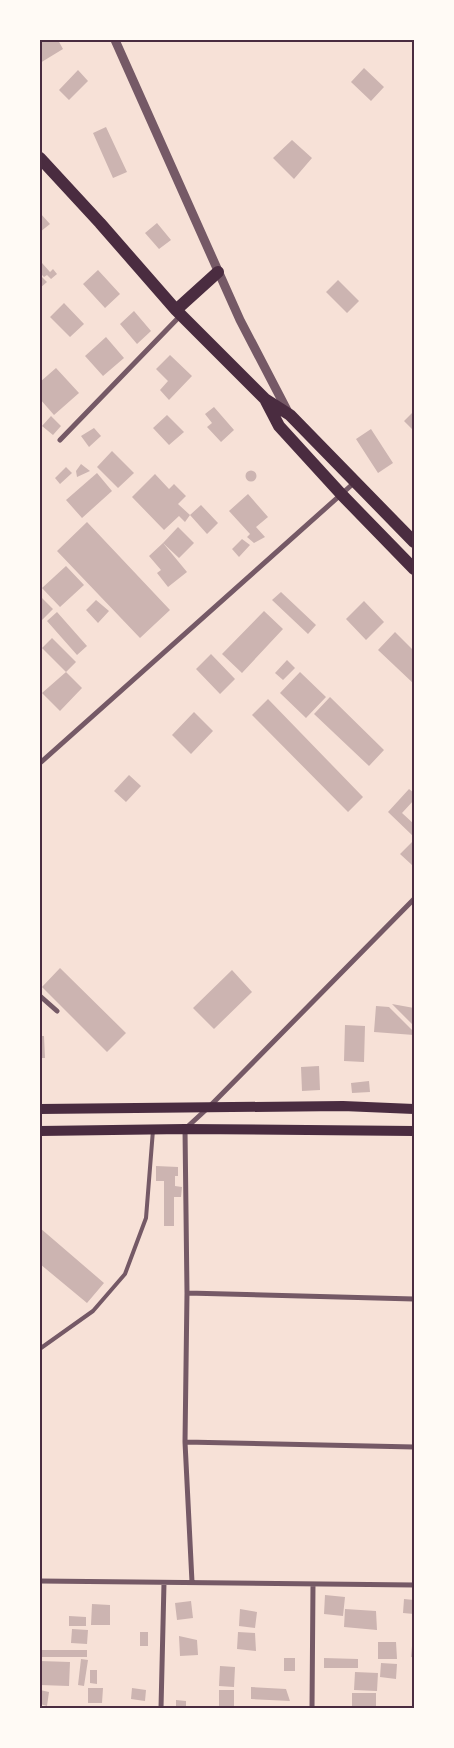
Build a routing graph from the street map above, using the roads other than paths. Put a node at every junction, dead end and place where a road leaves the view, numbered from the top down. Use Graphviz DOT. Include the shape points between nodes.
graph roads {
  1 [pos="115,40"];
  2 [pos="40,158"];
  3 [pos="218,272"];
  4 [pos="179,313"];
  5 [pos="265,399"];
  6 [pos="290,415"];
  7 [pos="60,440"];
  8 [pos="356,481"];
  9 [pos="342,495"];
  10 [pos="414,542"];
  11 [pos="414,569"];
  12 [pos="40,763"];
  13 [pos="414,899"];
  14 [pos="40,996"];
  15 [pos="57,1011"];
  16 [pos="210,1106"];
  17 [pos="40,1109"];
  18 [pos="414,1109"];
  19 [pos="185,1129"];
  20 [pos="153,1130"];
  21 [pos="414,1131"];
  22 [pos="40,1132"];
  23 [pos="187,1293"];
  24 [pos="414,1299"];
  25 [pos="41,1348"];
  26 [pos="185,1442"];
  27 [pos="414,1448"];
  28 [pos="40,1581"];
  29 [pos="192,1582"];
  30 [pos="164,1583"];
  31 [pos="314,1584"];
  32 [pos="414,1585"];
  33 [pos="161,1708"];
  34 [pos="312,1708"];
  1 -- 3 [label="street"];
  2 -- 4 [label="highway"];
  3 -- 4 [label="highway"];
  3 -- 6 [label="street"];
  4 -- 5 [label="highway"];
  4 -- 7 [label="street"];
  5 -- 6 [label="highway"];
  5 -- 9 [label="highway" via="279,426"];
  6 -- 8 [label="highway"];
  8 -- 9 [label="street"];
  8 -- 10 [label="highway"];
  9 -- 11 [label="highway"];
  9 -- 12 [label="street"];
  13 -- 16 [label="street"];
  14 -- 15 [label="street"];
  16 -- 17 [label="main road"];
  16 -- 18 [label="main road"];
  16 -- 19 [label="street"];
  19 -- 20 [label="main road"];
  19 -- 21 [label="main road"];
  19 -- 23 [label="street"];
  20 -- 22 [label="main road"];
  20 -- 25 [label="lane" via="146,1218 125,1274 94,1311"];
  23 -- 24 [label="street"];
  23 -- 26 [label="street"];
  26 -- 27 [label="street"];
  26 -- 29 [label="street"];
  28 -- 30 [label="street"];
  29 -- 30 [label="street"];
  29 -- 31 [label="street"];
  30 -- 33 [label="street"];
  31 -- 32 [label="street"];
  31 -- 34 [label="street"];
}
